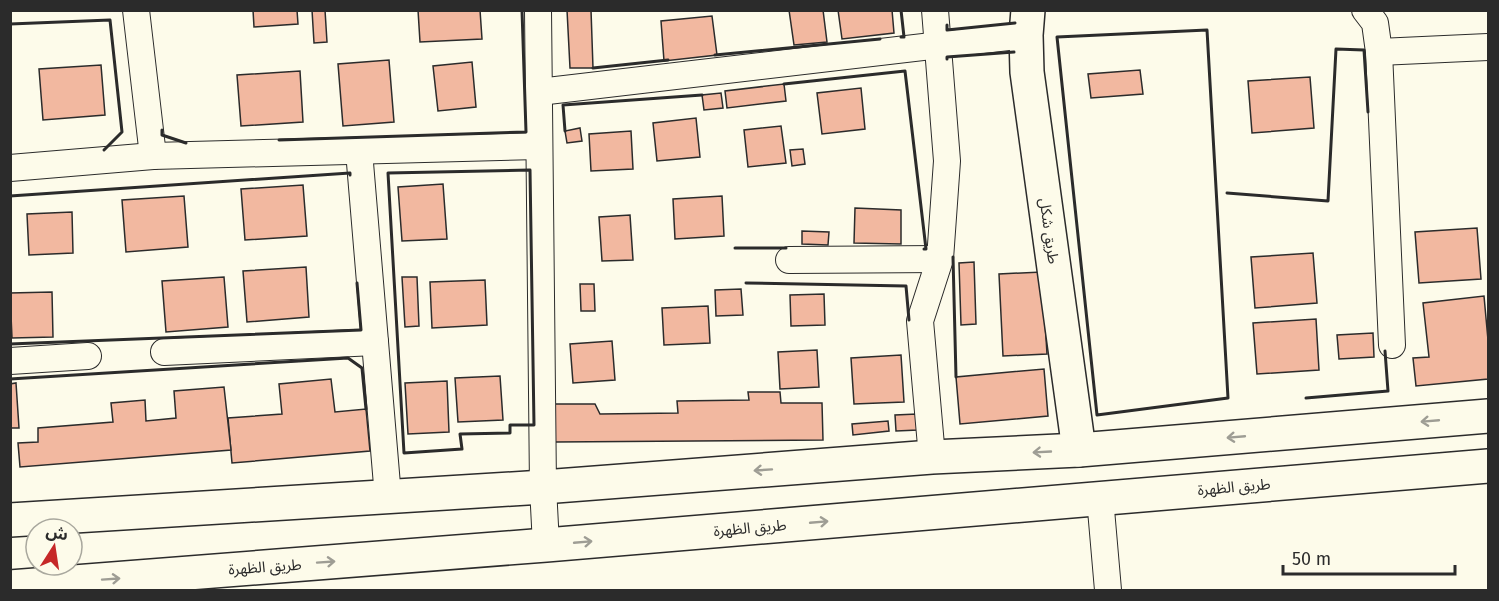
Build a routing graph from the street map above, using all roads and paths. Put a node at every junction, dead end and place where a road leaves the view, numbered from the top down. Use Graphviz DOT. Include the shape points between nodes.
graph roads {
  1 [pos="136,10"];
  2 [pos="538,10"];
  3 [pos="935,10"];
  4 [pos="1365,10"];
  5 [pos="1027,23"];
  6 [pos="937,45"];
  7 [pos="1488,47"];
  8 [pos="1379,52"];
  9 [pos="539,92"];
  10 [pos="538,146"];
  11 [pos="359,151"];
  12 [pos="153,156"];
  13 [pos="10,168"];
  14 [pos="940,259"];
  15 [pos="789,260"];
  16 [pos="375,342"];
  17 [pos="1392,345"];
  18 [pos="164,352"];
  19 [pos="88,356"];
  20 [pos="10,361"];
  21 [pos="1488,416"];
  22 [pos="1079,450"];
  23 [pos="932,457"];
  24 [pos="1488,466"];
  25 [pos="543,487"];
  26 [pos="388,497"];
  27 [pos="1100,498"];
  28 [pos="10,520"];
  29 [pos="546,545"];
  30 [pos="10,587"];
  31 [pos="1108,591"];
  1 -- 12 [label="street"];
  2 -- 9 [label="street"];
  3 -- 6 [label="street"];
  4 -- 8 [label="street" via="1375,23"];
  5 -- 6 [label="street"];
  5 -- 22 [label="main road, طريق شكل" via="1027,72"];
  6 -- 9 [label="street"];
  6 -- 14 [label="street" via="947,161"];
  7 -- 8 [label="street"];
  8 -- 17 [label="street"];
  9 -- 10 [label="street"];
  10 -- 11 [label="street"];
  10 -- 25 [label="street"];
  11 -- 12 [label="street"];
  11 -- 16 [label="street"];
  12 -- 13 [label="street"];
  14 -- 15 [label="street"];
  14 -- 23 [label="street" via="920,321"];
  16 -- 18 [label="street"];
  16 -- 26 [label="street"];
  19 -- 20 [label="street"];
  21 -- 22 [label="main road, one-way"];
  22 -- 23 [label="main road, one-way"];
  23 -- 25 [label="main road, one-way"];
  24 -- 27 [label="main road, طريق الظهرة"];
  25 -- 26 [label="main road"];
  25 -- 29 [label="street"];
  26 -- 28 [label="main road"];
  29 -- 27 [label="main road, طريق الظهرة, one-way"];
  27 -- 31 [label="street"];
  30 -- 29 [label="main road, طريق الظهرة, one-way"];
}
